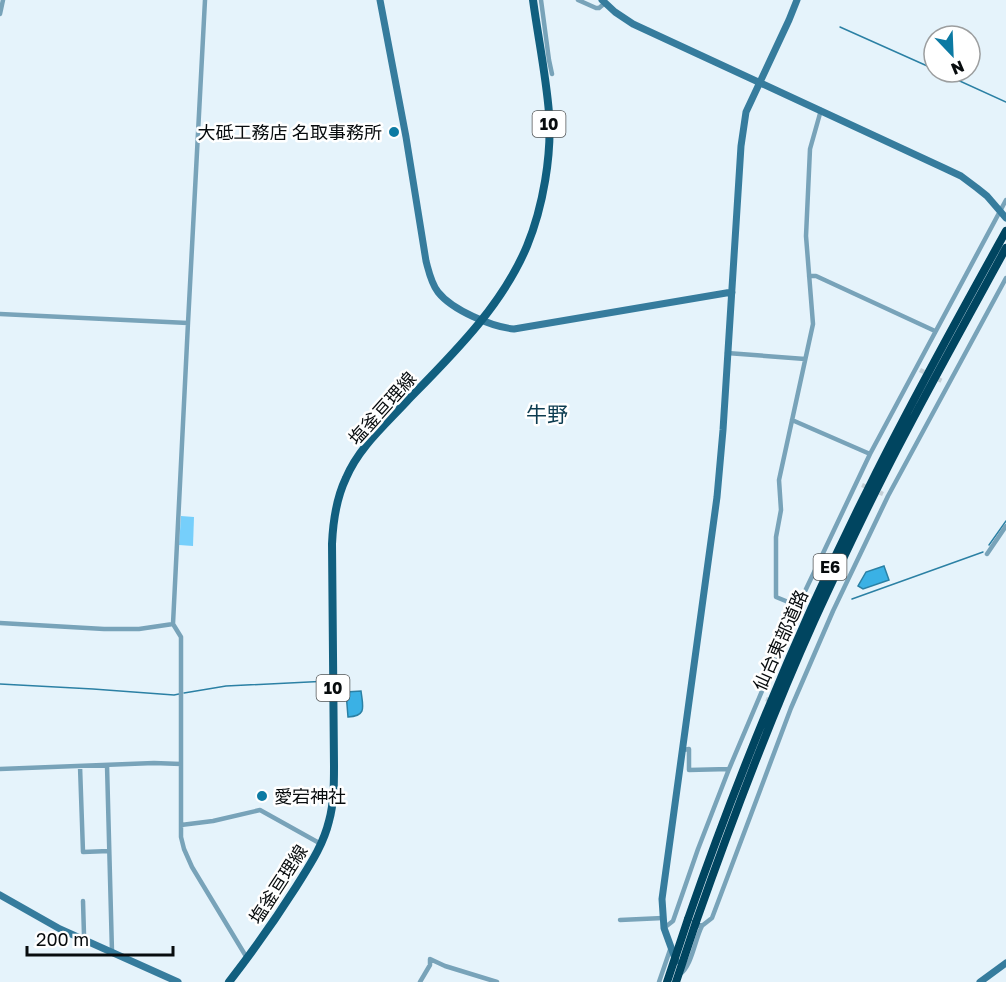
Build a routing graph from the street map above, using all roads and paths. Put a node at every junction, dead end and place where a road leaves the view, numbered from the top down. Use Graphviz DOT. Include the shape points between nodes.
graph roads {
  1 [pos="3,0"];
  2 [pos="205,0"];
  3 [pos="380,0"];
  4 [pos="533,0"];
  5 [pos="541,0"];
  6 [pos="578,0"];
  7 [pos="797,0"];
  8 [pos="604,2"];
  9 [pos="0,14"];
  10 [pos="552,74"];
  11 [pos="760,82"];
  12 [pos="821,110"];
  13 [pos="1006,200"];
  14 [pos="1000,211"];
  15 [pos="1006,218"];
  16 [pos="1006,231"];
  17 [pos="1006,248"];
  18 [pos="809,276"];
  19 [pos="1006,278"];
  20 [pos="732,292"];
  21 [pos="0,314"];
  22 [pos="482,320"];
  23 [pos="188,323"];
  24 [pos="935,331"];
  25 [pos="727,353"];
  26 [pos="805,359"];
  27 [pos="942,381"];
  28 [pos="949,384"];
  29 [pos="792,420"];
  30 [pos="870,454"];
  31 [pos="1006,526"];
  32 [pos="987,554"];
  33 [pos="798,606"];
  34 [pos="0,623"];
  35 [pos="173,624"];
  36 [pos="759,696"];
  37 [pos="766,699"];
  38 [pos="784,706"];
  39 [pos="790,708"];
  40 [pos="683,750"];
  41 [pos="181,764"];
  42 [pos="107,765"];
  43 [pos="80,766"];
  44 [pos="0,769"];
  45 [pos="729,769"];
  46 [pos="719,797"];
  47 [pos="725,800"];
  48 [pos="181,825"];
  49 [pos="321,844"];
  50 [pos="109,850"];
  51 [pos="0,895"];
  52 [pos="82,901"];
  53 [pos="663,918"];
  54 [pos="620,920"];
  55 [pos="673,921"];
  56 [pos="696,922"];
  57 [pos="664,928"];
  58 [pos="83,940"];
  59 [pos="671,946"];
  60 [pos="112,952"];
  61 [pos="247,958"];
  62 [pos="1006,963"];
  63 [pos="678,978"];
  64 [pos="178,982"];
  65 [pos="229,982"];
  66 [pos="420,982"];
  67 [pos="497,982"];
  68 [pos="659,982"];
  69 [pos="667,982"];
  70 [pos="683,982"];
  71 [pos="980,982"];
  1 -- 9 [label="street"];
  2 -- 23 [label="street"];
  3 -- 22 [label="street" via="430,280 446,300"];
  4 -- 22 [label="main road, 塩釜亘理線 / 10" via="549,114 545,183 527,246"];
  5 -- 10 [label="street"];
  6 -- 8 [label="street" via="596,8"];
  7 -- 11 [label="street"];
  8 -- 11 [label="street" via="633,24"];
  11 -- 12 [label="street"];
  11 -- 20 [label="street" via="746,112 741,146"];
  12 -- 14 [label="street" via="961,177"];
  12 -- 18 [label="street" via="810,149 806,236"];
  13 -- 14 [label="street"];
  14 -- 15 [label="street"];
  14 -- 24 [label="street"];
  16 -- 56 [label="highway, 仙台東部道路 / E6" via="898,429 823,582 728,808"];
  17 -- 56 [label="highway, 仙台東部道路 / E6" via="905,433 822,604 732,820"];
  18 -- 24 [label="street"];
  18 -- 26 [label="street" via="813,324"];
  19 -- 28 [label="street"];
  20 -- 22 [label="street" via="522,328 506,328"];
  20 -- 25 [label="street"];
  21 -- 23 [label="street"];
  22 -- 49 [label="main road, 塩釜亘理線 / 10" via="367,445 346,476 340,493 332,544 333,802"];
  23 -- 35 [label="street"];
  24 -- 30 [label="street" via="918,370"];
  25 -- 26 [label="street"];
  25 -- 40 [label="street" via="717,497"];
  26 -- 29 [label="street"];
  27 -- 28 [label="street"];
  28 -- 39 [label="street" via="885,495"];
  29 -- 30 [label="street"];
  29 -- 33 [label="street" via="779,480 776,597"];
  30 -- 33 [label="street"];
  31 -- 32 [label="street"];
  33 -- 36 [label="street"];
  34 -- 35 [label="street" via="104,629"];
  35 -- 41 [label="street" via="181,637"];
  36 -- 37 [label="street"];
  36 -- 45 [label="street"];
  38 -- 39 [label="street"];
  39 -- 56 [label="street" via="748,810 712,918"];
  40 -- 45 [label="street" via="689,749 689,770"];
  40 -- 53 [label="street" via="663,890"];
  41 -- 42 [label="street"];
  41 -- 48 [label="street"];
  42 -- 43 [label="street"];
  42 -- 50 [label="street"];
  43 -- 44 [label="street"];
  43 -- 50 [label="street" via="83,852"];
  45 -- 46 [label="street"];
  46 -- 47 [label="street"];
  46 -- 55 [label="street"];
  48 -- 49 [label="street" via="260,810"];
  48 -- 61 [label="street" via="184,849 192,867"];
  49 -- 61 [label="main road, 塩釜亘理線 / 10" via="284,907"];
  50 -- 60 [label="street"];
  51 -- 58 [label="street"];
  52 -- 58 [label="street"];
  53 -- 54 [label="street"];
  53 -- 57 [label="street"];
  55 -- 56 [label="street" via="679,926 698,926"];
  55 -- 57 [label="street"];
  56 -- 63 [label="highway, 仙台東部道路 / E6, bridge"];
  56 -- 69 [label="highway, 仙台東部道路 / E6, bridge"];
  57 -- 59 [label="street"];
  58 -- 60 [label="street"];
  59 -- 63 [label="street"];
  59 -- 68 [label="street"];
  60 -- 64 [label="street"];
  61 -- 65 [label="main road, 塩釜亘理線 / 10"];
  62 -- 71 [label="street"];
  63 -- 70 [label="street"];
  66 -- 67 [label="street" via="430,965 429,959"];
}
